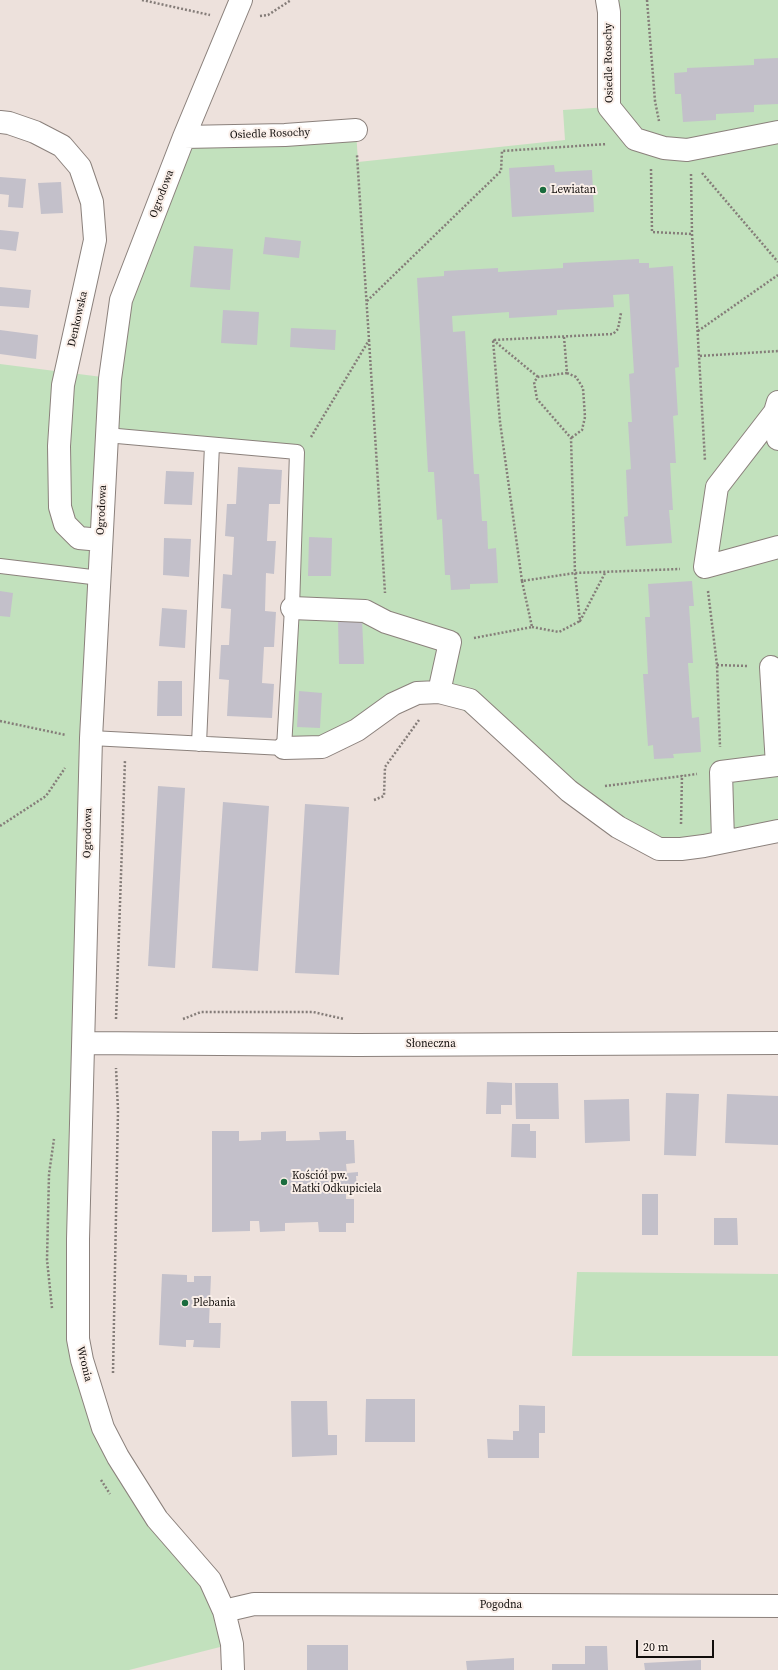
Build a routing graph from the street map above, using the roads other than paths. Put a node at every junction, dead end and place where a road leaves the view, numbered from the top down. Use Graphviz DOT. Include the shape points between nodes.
graph roads {
  1 [pos="607,0"];
  2 [pos="237,9"];
  3 [pos="0,122"];
  4 [pos="356,130"];
  5 [pos="778,132"];
  6 [pos="184,136"];
  7 [pos="776,407"];
  8 [pos="106,435"];
  9 [pos="778,439"];
  10 [pos="212,445"];
  11 [pos="101,540"];
  12 [pos="778,547"];
  13 [pos="0,566"];
  14 [pos="100,578"];
  15 [pos="292,608"];
  16 [pos="771,667"];
  17 [pos="439,692"];
  18 [pos="90,738"];
  19 [pos="200,744"];
  20 [pos="284,748"];
  21 [pos="778,831"];
  22 [pos="723,841"];
  23 [pos="84,1043"];
  24 [pos="778,1043"];
  25 [pos="778,1606"];
  26 [pos="224,1612"];
  27 [pos="233,1670"];
  1 -- 5 [label="street, Osiedle Rosochy" via="609,107 635,138 664,148 687,150"];
  2 -- 6 [label="street, Ogrodowa"];
  3 -- 11 [label="street, Denkowska" via="35,132 62,146 80,167 92,202 96,240 63,385 59,446 60,507 65,524 79,538"];
  4 -- 6 [label="street, Osiedle Rosochy" via="285,135"];
  6 -- 8 [label="street, Ogrodowa" via="121,300 110,378"];
  7 -- 9 [label="street"];
  7 -- 12 [label="street" via="717,487 705,567"];
  8 -- 10 [label="lane"];
  8 -- 11 [label="street, Ogrodowa"];
  10 -- 15 [label="lane" via="297,452"];
  10 -- 19 [label="lane"];
  11 -- 14 [label="street, Ogrodowa"];
  13 -- 14 [label="lane"];
  14 -- 18 [label="street, Ogrodowa"];
  15 -- 17 [label="street" via="365,611 386,622 450,642"];
  15 -- 20 [label="lane"];
  16 -- 22 [label="street" via="777,765 721,772"];
  17 -- 20 [label="street" via="417,693 393,704 357,730 322,747"];
  17 -- 22 [label="street" via="470,700 569,791 618,827 659,849 681,849"];
  18 -- 19 [label="lane"];
  18 -- 23 [label="street, Ogrodowa"];
  19 -- 20 [label="lane"];
  21 -- 22 [label="street"];
  23 -- 24 [label="street, Słoneczna"];
  23 -- 26 [label="street, Wronia" via="78,1239 78,1339 82,1360 103,1428 118,1457 157,1519 210,1580"];
  25 -- 26 [label="street, Pogodna" via="254,1604"];
  26 -- 27 [label="street, Wronia" via="232,1644"];
}
